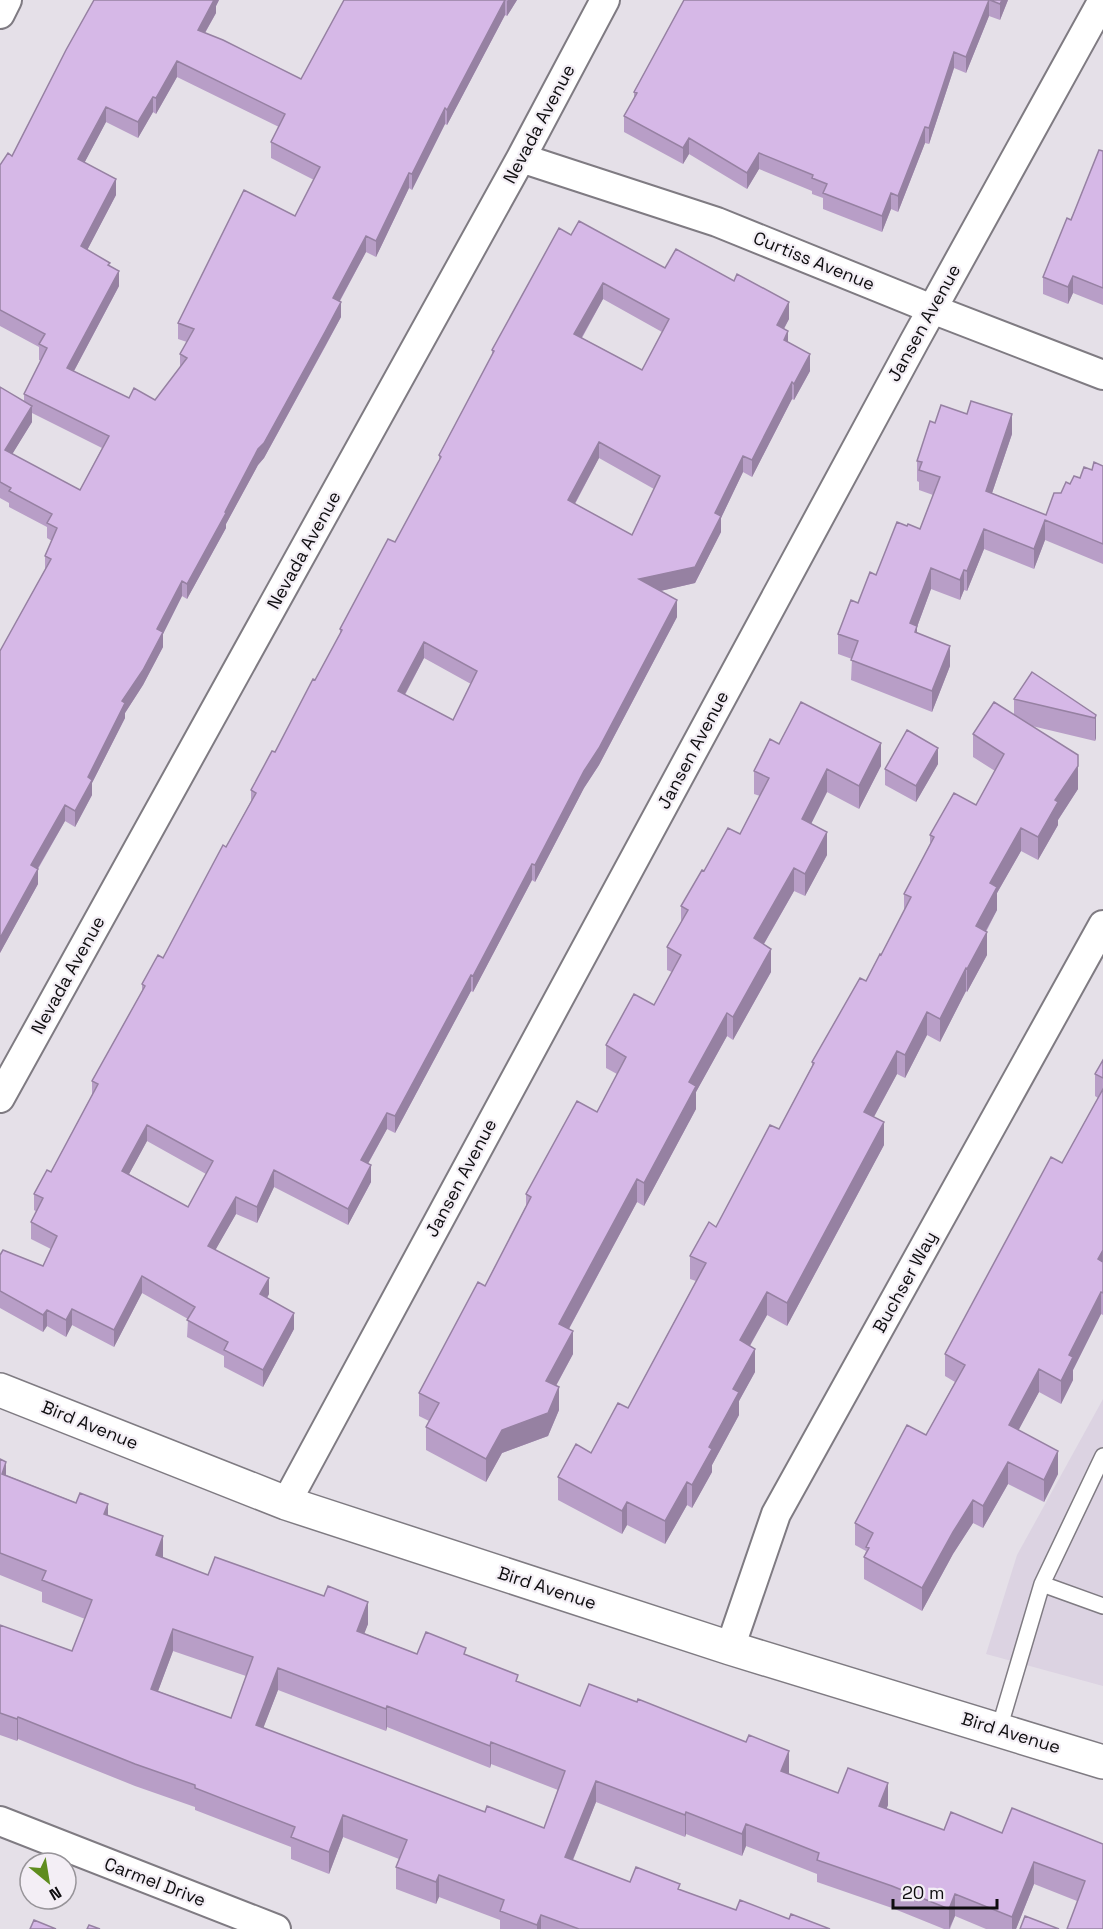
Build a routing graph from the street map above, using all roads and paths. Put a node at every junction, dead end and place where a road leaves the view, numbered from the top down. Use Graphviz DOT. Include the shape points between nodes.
graph roads {
  1 [pos="7,0"];
  2 [pos="605,0"];
  3 [pos="1103,0"];
  4 [pos="0,14"];
  5 [pos="521,158"];
  6 [pos="932,309"];
  7 [pos="1103,375"];
  8 [pos="1103,925"];
  9 [pos="0,1098"];
  10 [pos="0,1390"];
  11 [pos="1103,1456"];
  12 [pos="286,1503"];
  13 [pos="1042,1584"];
  14 [pos="1103,1606"];
  15 [pos="730,1648"];
  16 [pos="999,1729"];
  17 [pos="1103,1762"];
  18 [pos="0,1821"];
  19 [pos="276,1929"];
  1 -- 4 [label="street"];
  2 -- 5 [label="street, Nevada Avenue"];
  3 -- 6 [label="street, Jansen Avenue"];
  5 -- 6 [label="street, Curtiss Avenue" via="717,222"];
  5 -- 9 [label="street, Nevada Avenue"];
  6 -- 7 [label="street, Curtiss Avenue"];
  6 -- 12 [label="street, Jansen Avenue"];
  8 -- 15 [label="street, Buchser Way" via="776,1514"];
  10 -- 12 [label="main road, Bird Avenue"];
  11 -- 13 [label="lane"];
  12 -- 15 [label="main road, Bird Avenue"];
  13 -- 14 [label="lane"];
  13 -- 16 [label="lane"];
  15 -- 16 [label="main road, Bird Avenue"];
  16 -- 17 [label="main road, Bird Avenue"];
  18 -- 19 [label="street, Carmel Drive"];
}
